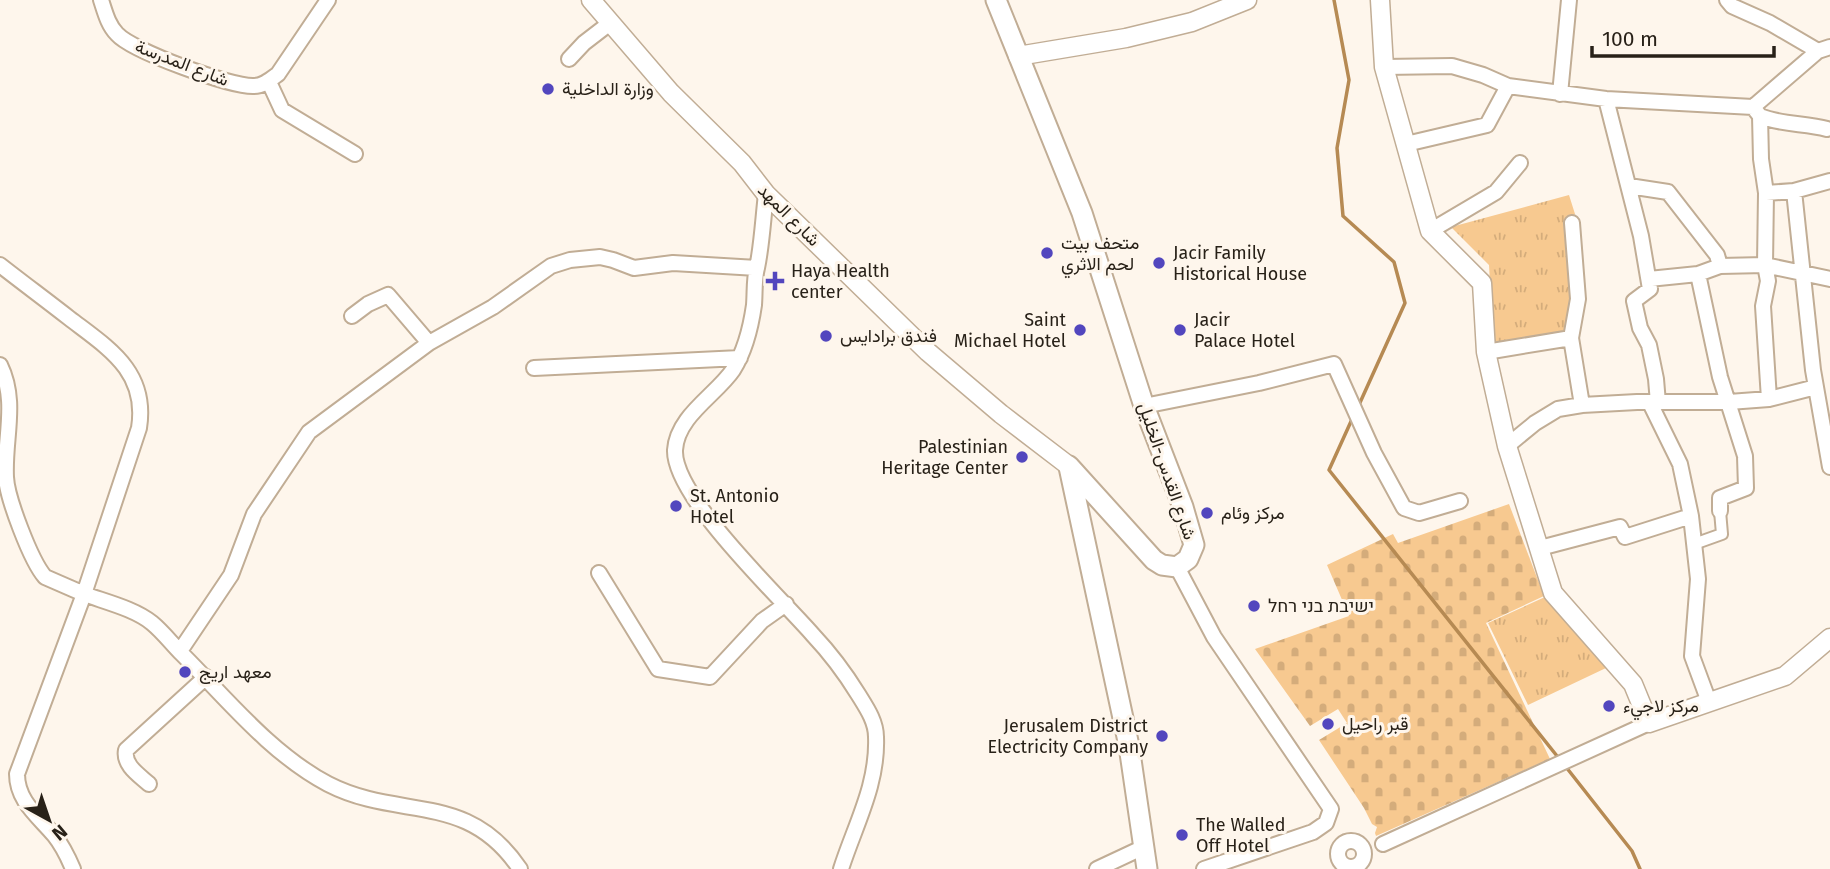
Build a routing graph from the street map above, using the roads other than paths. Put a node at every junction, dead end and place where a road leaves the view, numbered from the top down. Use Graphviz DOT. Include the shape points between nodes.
graph roads {
  1 [pos="101,0"];
  2 [pos="328,0"];
  3 [pos="591,0"];
  4 [pos="996,0"];
  5 [pos="1247,0"];
  6 [pos="1380,0"];
  7 [pos="1569,0"];
  8 [pos="1727,0"];
  9 [pos="610,23"];
  10 [pos="1824,49"];
  11 [pos="1018,56"];
  12 [pos="569,59"];
  13 [pos="1384,67"];
  14 [pos="269,82"];
  15 [pos="1507,86"];
  16 [pos="1560,93"];
  17 [pos="1606,99"];
  18 [pos="1757,111"];
  19 [pos="1827,129"];
  20 [pos="1406,144"];
  21 [pos="355,154"];
  22 [pos="1520,163"];
  23 [pos="1830,181"];
  24 [pos="1629,186"];
  25 [pos="1794,191"];
  26 [pos="1766,193"];
  27 [pos="766,194"];
  28 [pos="1572,223"];
  29 [pos="1430,231"];
  30 [pos="0,265"];
  31 [pos="1765,265"];
  32 [pos="1720,266"];
  33 [pos="757,268"];
  34 [pos="1698,274"];
  35 [pos="1801,274"];
  36 [pos="1648,279"];
  37 [pos="1830,279"];
  38 [pos="352,316"];
  39 [pos="1571,338"];
  40 [pos="429,343"];
  41 [pos="1486,352"];
  42 [pos="740,358"];
  43 [pos="0,365"];
  44 [pos="534,368"];
  45 [pos="1816,387"];
  46 [pos="1769,399"];
  47 [pos="1729,402"];
  48 [pos="1654,403"];
  49 [pos="1582,405"];
  50 [pos="1144,406"];
  51 [pos="1507,446"];
  52 [pos="1069,466"];
  53 [pos="1830,467"];
  54 [pos="3,482"];
  55 [pos="1460,501"];
  56 [pos="1720,511"];
  57 [pos="1691,516"];
  58 [pos="1694,544"];
  59 [pos="1541,548"];
  60 [pos="1177,567"];
  61 [pos="599,573"];
  62 [pos="85,594"];
  63 [pos="786,604"];
  64 [pos="1830,638"];
  65 [pos="180,652"];
  66 [pos="206,677"];
  67 [pos="1709,702"];
  68 [pos="1649,723"];
  69 [pos="149,784"];
  70 [pos="1383,844"];
  71 [pos="1144,847"];
  72 [pos="74,869"];
  73 [pos="520,869"];
  74 [pos="841,869"];
  75 [pos="1097,869"];
  76 [pos="1147,869"];
  77 [pos="1204,869"];
  1 -- 14 [label="street, شارع المدرسة" via="118,35 136,48 238,86"];
  2 -- 14 [label="street"];
  3 -- 9 [label="street, شارع المهد"];
  4 -- 11 [label="main road, شارع القدس-الخليل"];
  5 -- 11 [label="street" via="1192,22"];
  6 -- 13 [label="street"];
  7 -- 16 [label="street"];
  8 -- 10 [label="street"];
  9 -- 12 [label="street"];
  9 -- 27 [label="street, شارع المهد"];
  10 -- 18 [label="street"];
  11 -- 50 [label="main road, شارع القدس-الخليل" via="1083,214"];
  13 -- 15 [label="street" via="1452,66"];
  13 -- 20 [label="street"];
  14 -- 21 [label="street" via="282,110"];
  15 -- 16 [label="street"];
  15 -- 20 [label="street" via="1487,125"];
  16 -- 17 [label="street"];
  17 -- 18 [label="street"];
  17 -- 24 [label="street"];
  18 -- 19 [label="street" via="1769,120"];
  18 -- 26 [label="street"];
  20 -- 29 [label="street"];
  22 -- 29 [label="street" via="1496,192"];
  23 -- 25 [label="street"];
  24 -- 32 [label="street" via="1668,192 1717,255"];
  24 -- 36 [label="street"];
  25 -- 26 [label="street"];
  25 -- 35 [label="street"];
  26 -- 31 [label="street"];
  27 -- 33 [label="street"];
  27 -- 52 [label="street, شارع المهد" via="928,352"];
  28 -- 39 [label="street" via="1578,299"];
  29 -- 41 [label="street" via="1482,283"];
  30 -- 62 [label="street" via="120,359 141,399 139,428"];
  31 -- 32 [label="street"];
  31 -- 35 [label="street"];
  31 -- 46 [label="street"];
  32 -- 34 [label="street"];
  33 -- 40 [label="street" via="673,263 634,268 600,257 570,260 551,266 507,299"];
  33 -- 42 [label="street" via="754,306"];
  34 -- 36 [label="street"];
  34 -- 47 [label="street"];
  35 -- 37 [label="street"];
  35 -- 45 [label="street"];
  36 -- 48 [label="street" via="1650,289 1634,301 1649,345"];
  38 -- 40 [label="street" via="388,295"];
  39 -- 41 [label="street"];
  39 -- 49 [label="street"];
  40 -- 65 [label="street" via="309,432 254,514 231,575"];
  41 -- 51 [label="street"];
  42 -- 44 [label="street"];
  42 -- 63 [label="street" via="686,424 675,451 691,493 705,513"];
  43 -- 54 [label="street" via="10,394"];
  45 -- 46 [label="street"];
  45 -- 53 [label="street"];
  46 -- 47 [label="street"];
  47 -- 48 [label="street"];
  47 -- 56 [label="street" via="1745,456 1746,488 1720,498"];
  48 -- 49 [label="street"];
  48 -- 57 [label="street" via="1680,464"];
  49 -- 51 [label="street" via="1558,409"];
  50 -- 55 [label="street" via="1334,364 1404,508 1419,513"];
  50 -- 60 [label="main road, شارع القدس-الخليل" via="1194,545 1188,559"];
  51 -- 59 [label="street"];
  52 -- 60 [label="main road, شارع القدس-الخليل" via="1147,553 1162,565"];
  52 -- 71 [label="main road" via="1129,746"];
  54 -- 62 [label="street" via="41,573"];
  56 -- 58 [label="street" via="1722,534"];
  57 -- 58 [label="street"];
  57 -- 59 [label="street" via="1625,537 1620,527"];
  58 -- 67 [label="street" via="1698,579 1692,656"];
  59 -- 68 [label="street" via="1553,593 1633,684"];
  60 -- 77 [label="street" via="1214,637 1331,809 1326,822 1313,832"];
  61 -- 63 [label="street" via="658,669 710,677 762,621"];
  62 -- 65 [label="street" via="152,623"];
  62 -- 72 [label="street" via="18,774 17,788"];
  63 -- 74 [label="street" via="844,671 875,725 871,786"];
  64 -- 67 [label="street" via="1785,676"];
  65 -- 66 [label="street"];
  66 -- 69 [label="street" via="126,750 128,763"];
  66 -- 73 [label="street" via="266,738 329,785 463,819 497,839"];
  67 -- 68 [label="street"];
  68 -- 70 [label="street"];
  71 -- 75 [label="street"];
  71 -- 76 [label="main road"];
}
